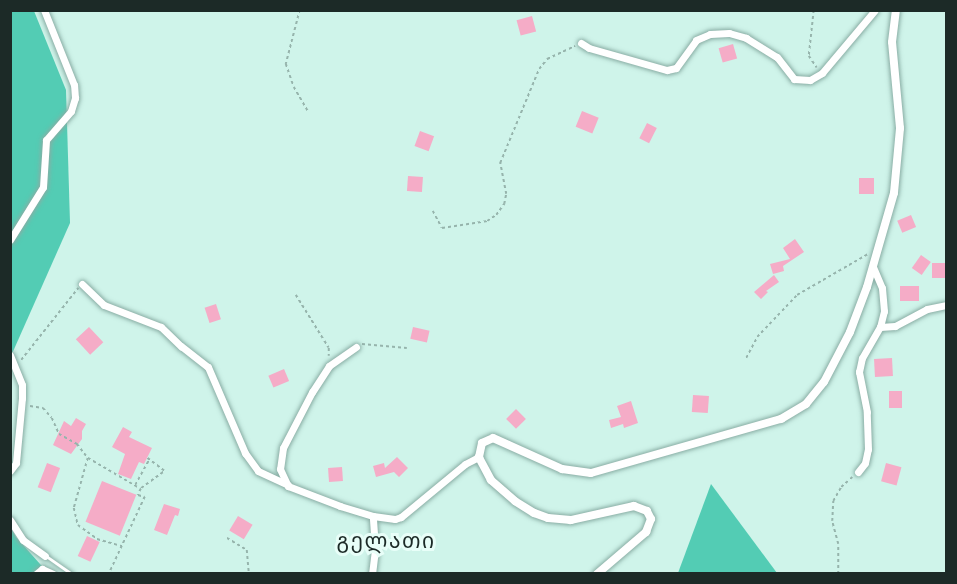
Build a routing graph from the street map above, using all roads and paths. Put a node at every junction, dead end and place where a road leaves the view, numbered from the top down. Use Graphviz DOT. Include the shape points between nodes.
graph roads {
  1 [pos="44,10"];
  2 [pos="300,10"];
  3 [pos="814,10"];
  4 [pos="875,10"];
  5 [pos="896,10"];
  6 [pos="581,43"];
  7 [pos="822,73"];
  8 [pos="308,111"];
  9 [pos="433,211"];
  10 [pos="10,240"];
  11 [pos="878,250"];
  12 [pos="873,267"];
  13 [pos="82,284"];
  14 [pos="296,294"];
  15 [pos="946,305"];
  16 [pos="880,327"];
  17 [pos="356,347"];
  18 [pos="407,348"];
  19 [pos="10,355"];
  20 [pos="746,358"];
  21 [pos="329,366"];
  22 [pos="15,367"];
  23 [pos="21,405"];
  24 [pos="479,457"];
  25 [pos="88,458"];
  26 [pos="10,471"];
  27 [pos="858,472"];
  28 [pos="134,485"];
  29 [pos="288,486"];
  30 [pos="141,489"];
  31 [pos="373,516"];
  32 [pos="10,520"];
  33 [pos="227,537"];
  34 [pos="122,546"];
  35 [pos="45,556"];
  36 [pos="36,573"];
  37 [pos="53,573"];
  38 [pos="72,573"];
  39 [pos="110,573"];
  40 [pos="249,573"];
  41 [pos="372,573"];
  42 [pos="597,573"];
  43 [pos="838,573"];
  1 -- 10 [label="street" via="74,85 75,98 71,111 46,140 43,187"];
  2 -- 8 [label="path" via="286,64"];
  3 -- 7 [label="path" via="809,56"];
  4 -- 7 [label="street"];
  5 -- 11 [label="street" via="892,42 900,152 894,193"];
  6 -- 7 [label="street" via="667,70 676,68 696,40 729,33 746,38 777,57 794,79 810,80"];
  6 -- 9 [label="path" via="547,59 539,69 500,163 506,194 496,215 488,221 442,228"];
  11 -- 12 [label="street"];
  11 -- 20 [label="path" via="859,257 796,295 757,338"];
  12 -- 16 [label="street" via="882,288 884,311"];
  12 -- 24 [label="street" via="836,361 816,393 793,413 591,473 561,469 493,438 483,443"];
  13 -- 22 [label="path"];
  13 -- 29 [label="street" via="104,305 161,327 208,367 245,453 258,471"];
  14 -- 21 [label="path" via="329,348"];
  15 -- 16 [label="street" via="927,309 895,326"];
  16 -- 27 [label="street" via="862,358 868,449"];
  17 -- 18 [label="path" via="362,344"];
  17 -- 21 [label="street"];
  19 -- 22 [label="street"];
  21 -- 29 [label="street" via="283,448 280,469"];
  22 -- 23 [label="street" via="22,385"];
  23 -- 25 [label="path" via="43,408 59,434 77,444"];
  23 -- 26 [label="street" via="15,463"];
  24 -- 31 [label="street" via="401,517"];
  24 -- 42 [label="street" via="500,490 548,518 571,520 634,506 647,511 651,525 646,532"];
  25 -- 28 [label="path"];
  25 -- 34 [label="path" via="75,495 78,525 97,539"];
  27 -- 43 [label="path" via="841,487 833,501 831,521 838,544"];
  28 -- 30 [label="path"];
  28 -- 30 [label="path" via="148,459 164,471"];
  29 -- 31 [label="street"];
  30 -- 34 [label="path" via="138,495 145,497"];
  31 -- 41 [label="street"];
  32 -- 35 [label="street" via="23,540"];
  33 -- 40 [label="path" via="247,550"];
  34 -- 39 [label="path"];
  35 -- 38 [label="lane"];
  36 -- 37 [label="street" via="42,569"];
}
